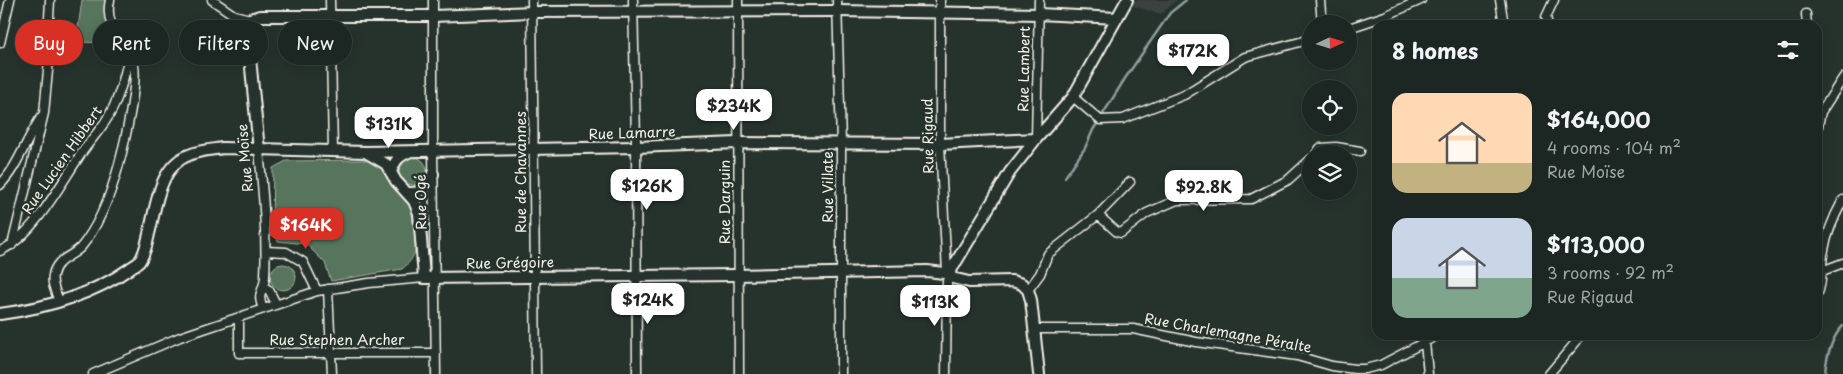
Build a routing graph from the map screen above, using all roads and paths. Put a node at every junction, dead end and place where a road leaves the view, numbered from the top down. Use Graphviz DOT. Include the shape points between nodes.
graph roads {
  1 [pos="10,0"];
  2 [pos="50,0"];
  3 [pos="110,0"];
  4 [pos="212,0"];
  5 [pos="330,0"];
  6 [pos="433,0"];
  7 [pos="532,0"];
  8 [pos="633,0"];
  9 [pos="738,0"];
  10 [pos="837,0"];
  11 [pos="940,0"];
  12 [pos="1038,0"];
  13 [pos="1127,0"];
  14 [pos="1320,0"];
  15 [pos="1421,0"];
  16 [pos="1500,0"];
  17 [pos="1554,0"];
  18 [pos="633,11"];
  19 [pos="739,11"];
  20 [pos="837,11"];
  21 [pos="533,12"];
  22 [pos="940,14"];
  23 [pos="1038,14"];
  24 [pos="1806,14"];
  25 [pos="1321,15"];
  26 [pos="330,16"];
  27 [pos="434,16"];
  28 [pos="1117,18"];
  29 [pos="110,20"];
  30 [pos="243,20"];
  31 [pos="254,20"];
  32 [pos="1372,20"];
  33 [pos="1373,20"];
  34 [pos="1503,20"];
  35 [pos="1547,20"];
  36 [pos="1807,20"];
  37 [pos="1358,25"];
  38 [pos="2,31"];
  39 [pos="1302,41"];
  40 [pos="0,43"];
  41 [pos="127,65"];
  42 [pos="133,65"];
  43 [pos="251,65"];
  44 [pos="1843,78"];
  45 [pos="1074,97"];
  46 [pos="1822,110"];
  47 [pos="44,113"];
  48 [pos="1036,139"];
  49 [pos="738,143"];
  50 [pos="841,144"];
  51 [pos="940,144"];
  52 [pos="636,147"];
  53 [pos="533,149"];
  54 [pos="259,150"];
  55 [pos="433,150"];
  56 [pos="412,151"];
  57 [pos="1357,151"];
  58 [pos="1360,151"];
  59 [pos="332,152"];
  60 [pos="366,152"];
  61 [pos="1302,167"];
  62 [pos="391,172"];
  63 [pos="434,174"];
  64 [pos="1130,182"];
  65 [pos="0,185"];
  66 [pos="408,193"];
  67 [pos="1843,200"];
  68 [pos="1098,215"];
  69 [pos="12,245"];
  70 [pos="0,251"];
  71 [pos="266,251"];
  72 [pos="1843,262"];
  73 [pos="1822,271"];
  74 [pos="840,273"];
  75 [pos="738,275"];
  76 [pos="948,275"];
  77 [pos="534,276"];
  78 [pos="636,276"];
  79 [pos="424,278"];
  80 [pos="435,278"];
  81 [pos="264,288"];
  82 [pos="328,289"];
  83 [pos="1028,290"];
  84 [pos="317,291"];
  85 [pos="59,300"];
  86 [pos="276,304"];
  87 [pos="263,309"];
  88 [pos="0,314"];
  89 [pos="239,317"];
  90 [pos="1034,328"];
  91 [pos="1428,340"];
  92 [pos="1577,340"];
  93 [pos="1424,342"];
  94 [pos="331,352"];
  95 [pos="436,353"];
  96 [pos="92,374"];
  97 [pos="332,374"];
  98 [pos="436,374"];
  99 [pos="536,374"];
  100 [pos="637,374"];
  101 [pos="739,374"];
  102 [pos="841,374"];
  103 [pos="946,374"];
  104 [pos="1039,374"];
  105 [pos="1428,374"];
  106 [pos="1549,374"];
  1 -- 38 [label="street"];
  2 -- 47 [label="street"];
  3 -- 29 [label="street"];
  4 -- 30 [label="street"];
  5 -- 26 [label="street"];
  6 -- 27 [label="street, Rue Ogé"];
  7 -- 21 [label="street, Rue de Chavannes"];
  8 -- 18 [label="street"];
  9 -- 19 [label="street, Rue Darguin"];
  10 -- 20 [label="street, Rue Villate"];
  11 -- 22 [label="street, Rue Rigaud"];
  12 -- 23 [label="street, Rue Lambert"];
  13 -- 28 [label="main road"];
  14 -- 25 [label="street"];
  15 -- 33 [label="street"];
  16 -- 34 [label="street"];
  17 -- 35 [label="street"];
  18 -- 19 [label="main road"];
  18 -- 21 [label="main road"];
  18 -- 52 [label="street"];
  19 -- 20 [label="main road"];
  19 -- 49 [label="street, Rue Darguin"];
  20 -- 22 [label="main road"];
  20 -- 50 [label="street, Rue Villate"];
  21 -- 27 [label="main road"];
  21 -- 53 [label="street, Rue de Chavannes"];
  22 -- 23 [label="main road"];
  22 -- 51 [label="street, Rue Rigaud"];
  23 -- 28 [label="main road"];
  23 -- 48 [label="street, Rue Lambert"];
  24 -- 36 [label="street"];
  26 -- 27 [label="main road"];
  26 -- 31 [label="main road" via="260,16"];
  26 -- 59 [label="street"];
  27 -- 55 [label="street, Rue Ogé"];
  28 -- 45 [label="main road"];
  32 -- 37 [label="street"];
  38 -- 40 [label="street"];
  39 -- 45 [label="street" via="1245,57 1184,96 1123,119 1100,120"];
  41 -- 69 [label="street, Rue Lucien Hibbert" via="123,85 111,113 46,206"];
  42 -- 85 [label="street" via="134,85 115,179 91,233 80,249 60,261 53,275"];
  43 -- 54 [label="main road, Rue Moïse"];
  44 -- 46 [label="street"];
  45 -- 48 [label="main road"];
  47 -- 65 [label="street"];
  47 -- 69 [label="street"];
  48 -- 51 [label="main road, Rue Lamarre"];
  48 -- 76 [label="main road" via="1010,172"];
  49 -- 50 [label="main road, Rue Lamarre"];
  49 -- 52 [label="main road, Rue Lamarre"];
  49 -- 75 [label="street, Rue Darguin"];
  50 -- 51 [label="main road, Rue Lamarre"];
  50 -- 74 [label="street, Rue Villate"];
  51 -- 76 [label="street, Rue Rigaud"];
  52 -- 53 [label="main road, Rue Lamarre"];
  52 -- 78 [label="street"];
  53 -- 55 [label="main road, Rue Lamarre"];
  53 -- 77 [label="street, Rue de Chavannes"];
  54 -- 59 [label="main road, Rue Lamarre"];
  54 -- 71 [label="street, Rue Moïse"];
  54 -- 85 [label="main road, Rue Lamarre" via="223,148 186,155 160,186 145,250 138,262 96,288"];
  55 -- 56 [label="main road, Rue Lamarre"];
  55 -- 63 [label="street, Rue Ogé"];
  56 -- 60 [label="main road, Rue Lamarre"];
  56 -- 62 [label="main road" via="399,157"];
  57 -- 58 [label="street"];
  59 -- 60 [label="main road, Rue Lamarre"];
  60 -- 62 [label="main road" via="383,162"];
  61 -- 68 [label="street" via="1288,180 1251,199 1177,200 1147,213 1121,233"];
  62 -- 66 [label="main road"];
  63 -- 66 [label="main road" via="422,191"];
  63 -- 80 [label="street, Rue Ogé"];
  64 -- 68 [label="street"];
  66 -- 79 [label="main road" via="419,213"];
  67 -- 73 [label="street" via="1829,229"];
  68 -- 83 [label="street" via="1048,254 1040,274"];
  69 -- 70 [label="street, Rue Lucien Hibbert"];
  71 -- 81 [label="street, Rue Moïse"];
  71 -- 84 [label="street" via="286,252 303,262"];
  72 -- 73 [label="street"];
  74 -- 75 [label="main road, Rue Grégoire"];
  74 -- 76 [label="main road, Rue Grégoire" via="927,271"];
  74 -- 102 [label="street, Rue Villate"];
  75 -- 78 [label="main road, Rue Grégoire"];
  75 -- 101 [label="street, Rue Darguin"];
  76 -- 83 [label="main road, Rue Grégoire" via="969,282 1012,281"];
  76 -- 103 [label="street, Rue Rigaud"];
  77 -- 78 [label="main road, Rue Grégoire"];
  77 -- 80 [label="main road, Rue Grégoire"];
  77 -- 99 [label="street, Rue de Chavannes"];
  78 -- 100 [label="street"];
  79 -- 80 [label="main road, Rue Grégoire"];
  79 -- 82 [label="street, Rue Grégoire"];
  80 -- 95 [label="street, Rue Ogé"];
  81 -- 86 [label="street" via="269,290"];
  81 -- 87 [label="street, Rue Moïse" via="259,293"];
  82 -- 84 [label="street, Rue Grégoire"];
  82 -- 94 [label="street"];
  83 -- 90 [label="main road"];
  84 -- 86 [label="street, Rue Grégoire"];
  85 -- 88 [label="main road, Rue Lamarre"];
  86 -- 87 [label="street, Rue Grégoire"];
  87 -- 89 [label="street, Rue Grégoire"];
  89 -- 94 [label="street, Rue Stephen Archer" via="239,353"];
  89 -- 96 [label="street, Rue Grégoire" via="180,337"];
  90 -- 93 [label="street, Rue Charlemagne Péralte" via="1133,328 1196,342 1297,356 1355,370 1381,365"];
  90 -- 104 [label="main road"];
  91 -- 93 [label="street, Rue Charlemagne Péralte"];
  92 -- 106 [label="street"];
  93 -- 105 [label="street"];
  94 -- 95 [label="street, Rue Stephen Archer"];
  94 -- 97 [label="street"];
  95 -- 98 [label="street, Rue Ogé"];
}
